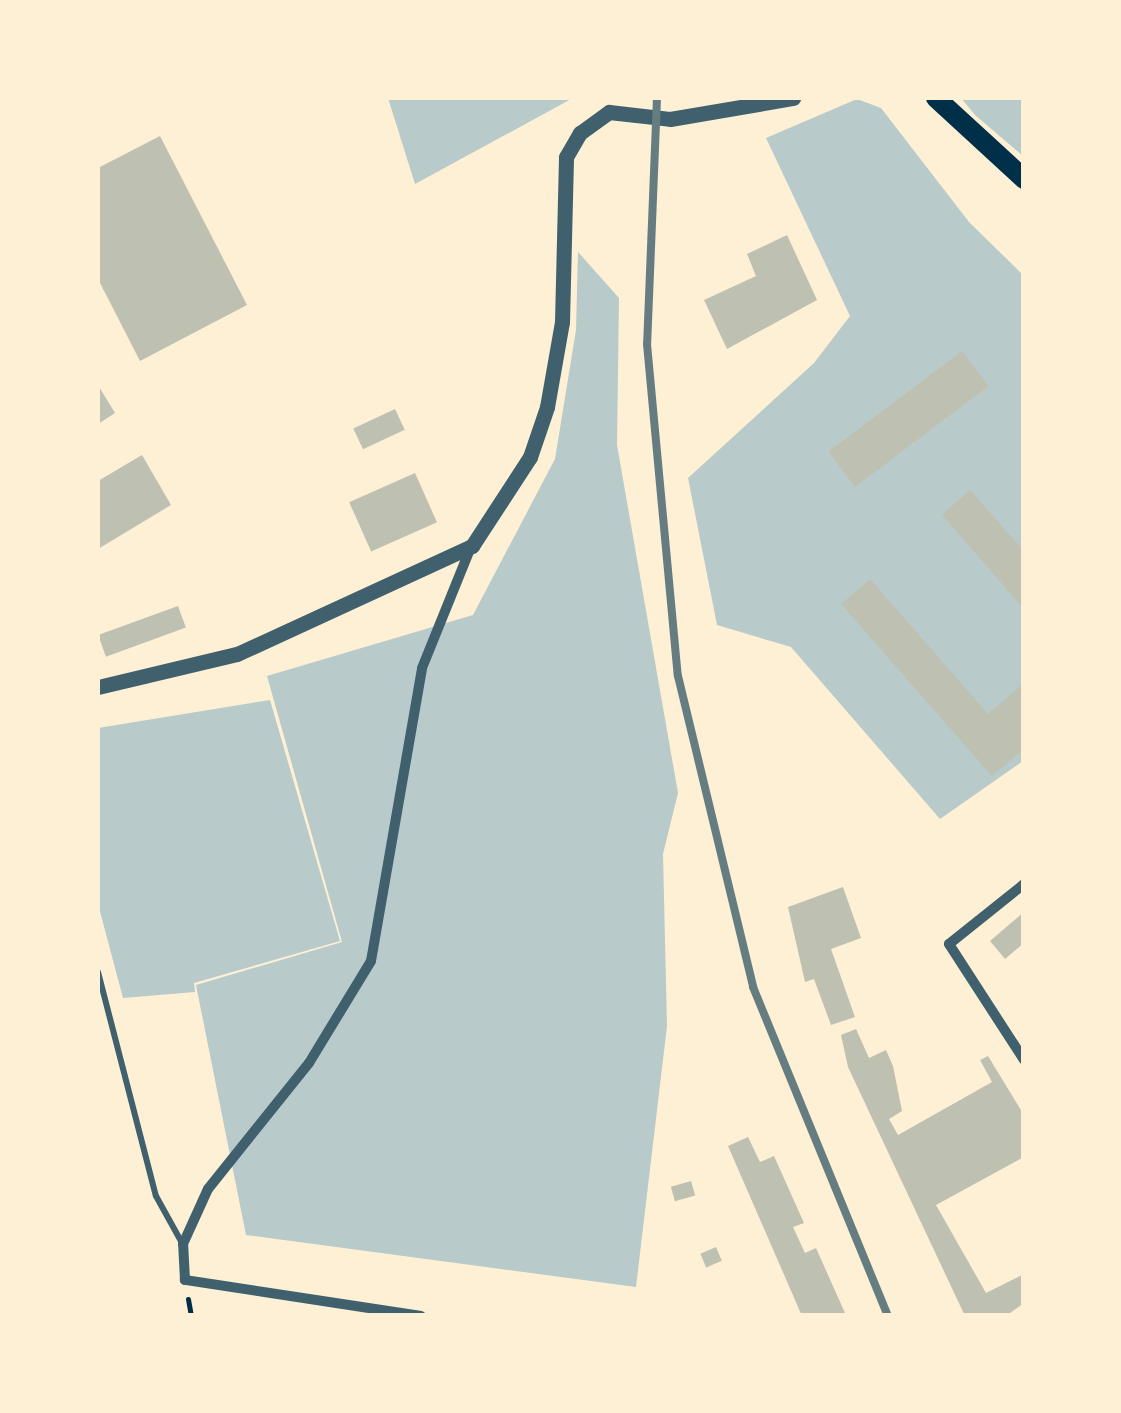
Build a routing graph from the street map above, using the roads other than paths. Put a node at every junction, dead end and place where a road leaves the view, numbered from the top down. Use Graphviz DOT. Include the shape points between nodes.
graph roads {
  1 [pos="793,98"];
  2 [pos="936,98"];
  3 [pos="609,105"];
  4 [pos="1024,179"];
  5 [pos="472,546"];
  6 [pos="98,687"];
  7 [pos="1024,884"];
  8 [pos="98,972"];
  9 [pos="1024,1060"];
  10 [pos="183,1244"];
  11 [pos="421,1316"];
  1 -- 3 [label="street" via="670,119"];
  2 -- 4 [label="main road"];
  3 -- 5 [label="street" via="566,157 562,322 547,407 530,457"];
  5 -- 6 [label="street" via="237,654"];
  5 -- 10 [label="street" via="422,668 371,961 310,1063 208,1189"];
  7 -- 9 [label="street" via="948,944"];
  8 -- 10 [label="lane" via="156,1196"];
  10 -- 11 [label="street" via="185,1280"];
}
